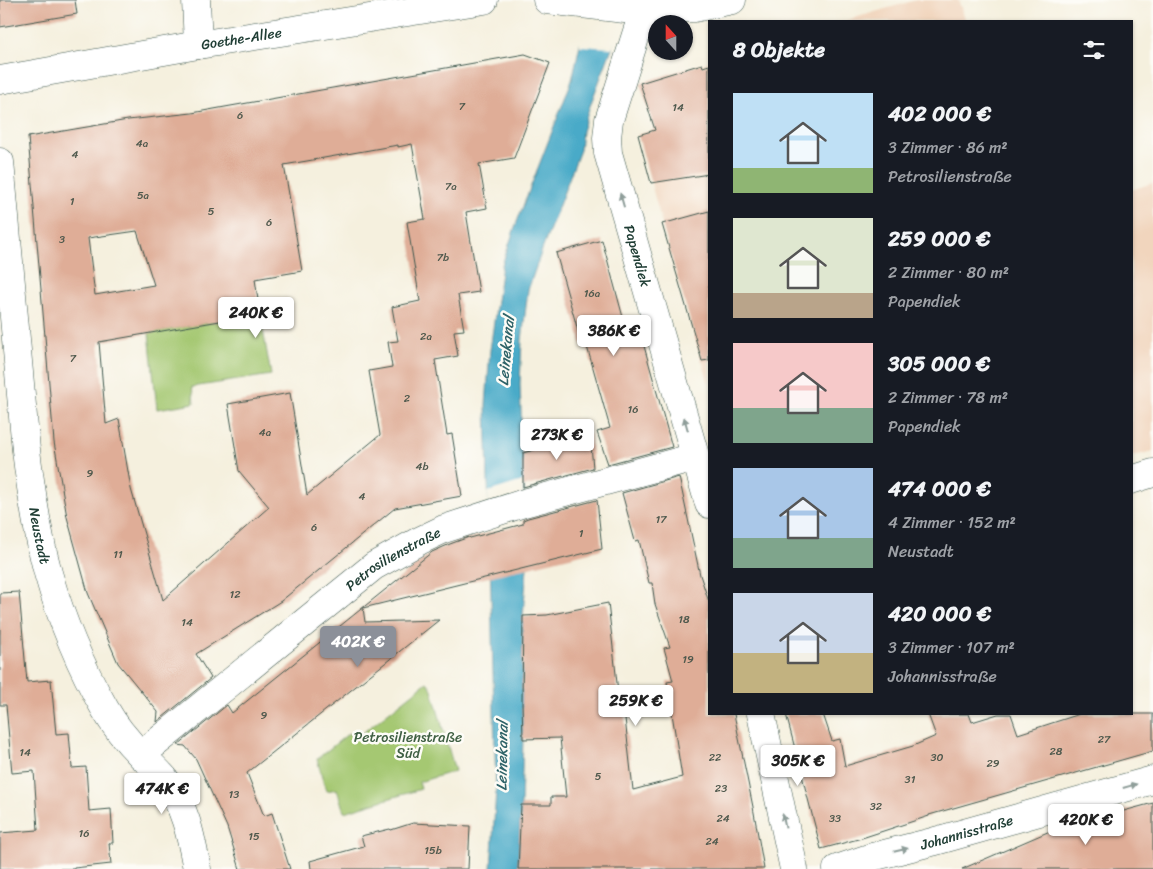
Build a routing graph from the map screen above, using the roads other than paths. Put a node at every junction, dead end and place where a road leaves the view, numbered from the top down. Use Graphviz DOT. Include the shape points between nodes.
graph roads {
  1 [pos="196,0"];
  2 [pos="484,0"];
  3 [pos="548,0"];
  4 [pos="732,0"];
  5 [pos="639,6"];
  6 [pos="198,44"];
  7 [pos="0,80"];
  8 [pos="0,162"];
  9 [pos="695,457"];
  10 [pos="1153,473"];
  11 [pos="1133,479"];
  12 [pos="708,501"];
  13 [pos="760,715"];
  14 [pos="141,755"];
  15 [pos="1153,780"];
  16 [pos="197,869"];
  17 [pos="794,869"];
  18 [pos="837,869"];
  1 -- 6 [label="street"];
  2 -- 6 [label="street, Goethe-Allee"];
  3 -- 5 [label="street"];
  4 -- 5 [label="street" via="694,8"];
  9 -- 5 [label="street, Papendiek, one-way" via="608,153 608,120"];
  6 -- 7 [label="street, Goethe-Allee"];
  8 -- 14 [label="street, Neustadt" via="30,487 48,573 61,614 90,680 122,735"];
  9 -- 12 [label="street, Papendiek"];
  9 -- 14 [label="street, Petrosilienstraße" via="524,504 444,529 419,541 374,566"];
  10 -- 11 [label="street"];
  17 -- 13 [label="street, one-way"];
  14 -- 16 [label="street, Neustadt" via="163,776 186,816"];
  18 -- 15 [label="street, Johannisstraße, one-way"];
}
